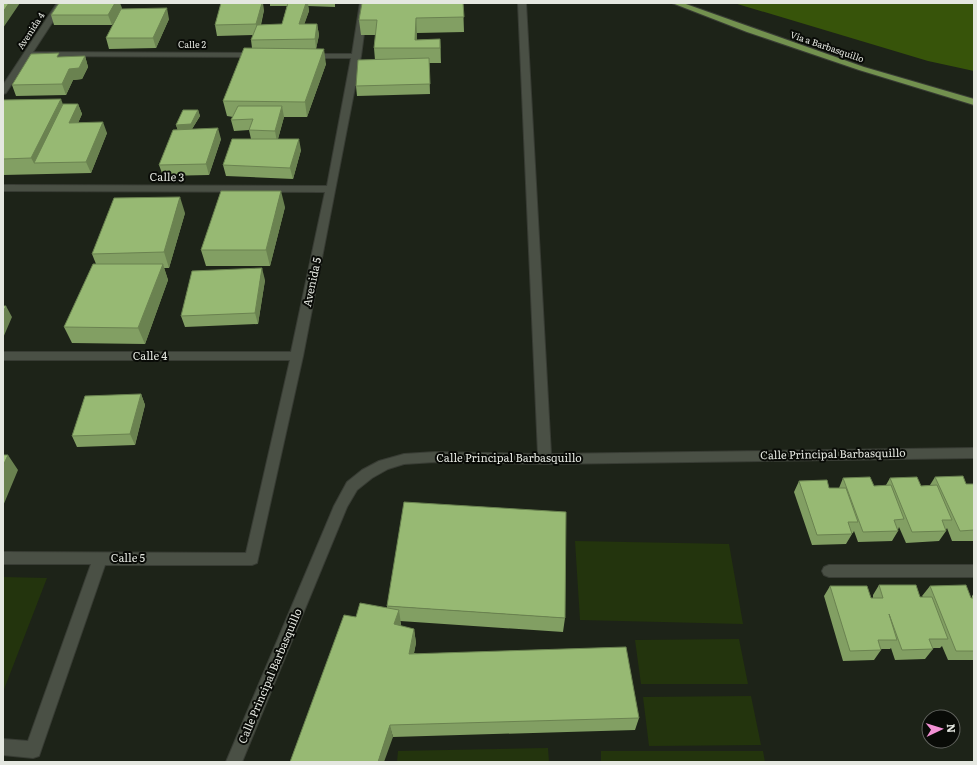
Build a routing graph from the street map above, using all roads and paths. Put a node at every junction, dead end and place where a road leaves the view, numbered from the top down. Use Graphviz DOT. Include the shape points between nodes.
graph roads {
  1 [pos="61,3"];
  2 [pos="364,3"];
  3 [pos="522,3"];
  4 [pos="676,3"];
  5 [pos="27,54"];
  6 [pos="262,55"];
  7 [pos="302,56"];
  8 [pos="357,56"];
  9 [pos="3,91"];
  10 [pos="974,102"];
  11 [pos="3,188"];
  12 [pos="331,189"];
  13 [pos="3,356"];
  14 [pos="297,356"];
  15 [pos="974,453"];
  16 [pos="545,459"];
  17 [pos="3,558"];
  18 [pos="100,558"];
  19 [pos="252,559"];
  20 [pos="829,571"];
  21 [pos="974,571"];
  22 [pos="3,747"];
  23 [pos="234,762"];
  1 -- 5 [label="street, Avenida 4"];
  2 -- 8 [label="street, Avenida 5"];
  3 -- 16 [label="street"];
  4 -- 10 [label="main road, Via a Barbasquillo" via="870,72"];
  5 -- 6 [label="street, Calle 2"];
  5 -- 9 [label="street, Avenida 4"];
  7 -- 8 [label="street"];
  8 -- 12 [label="street, Avenida 5"];
  11 -- 12 [label="street, Calle 3"];
  12 -- 14 [label="street, Avenida 5"];
  13 -- 14 [label="street, Calle 4"];
  14 -- 19 [label="street, Avenida 5"];
  15 -- 16 [label="street, Calle Principal Barbasquillo"];
  16 -- 23 [label="street, Calle Principal Barbasquillo" via="404,459 384,465 352,486 341,506"];
  17 -- 18 [label="street, Calle 5"];
  18 -- 19 [label="street, Calle 5"];
  18 -- 22 [label="street" via="33,750"];
  20 -- 21 [label="street"];
}
